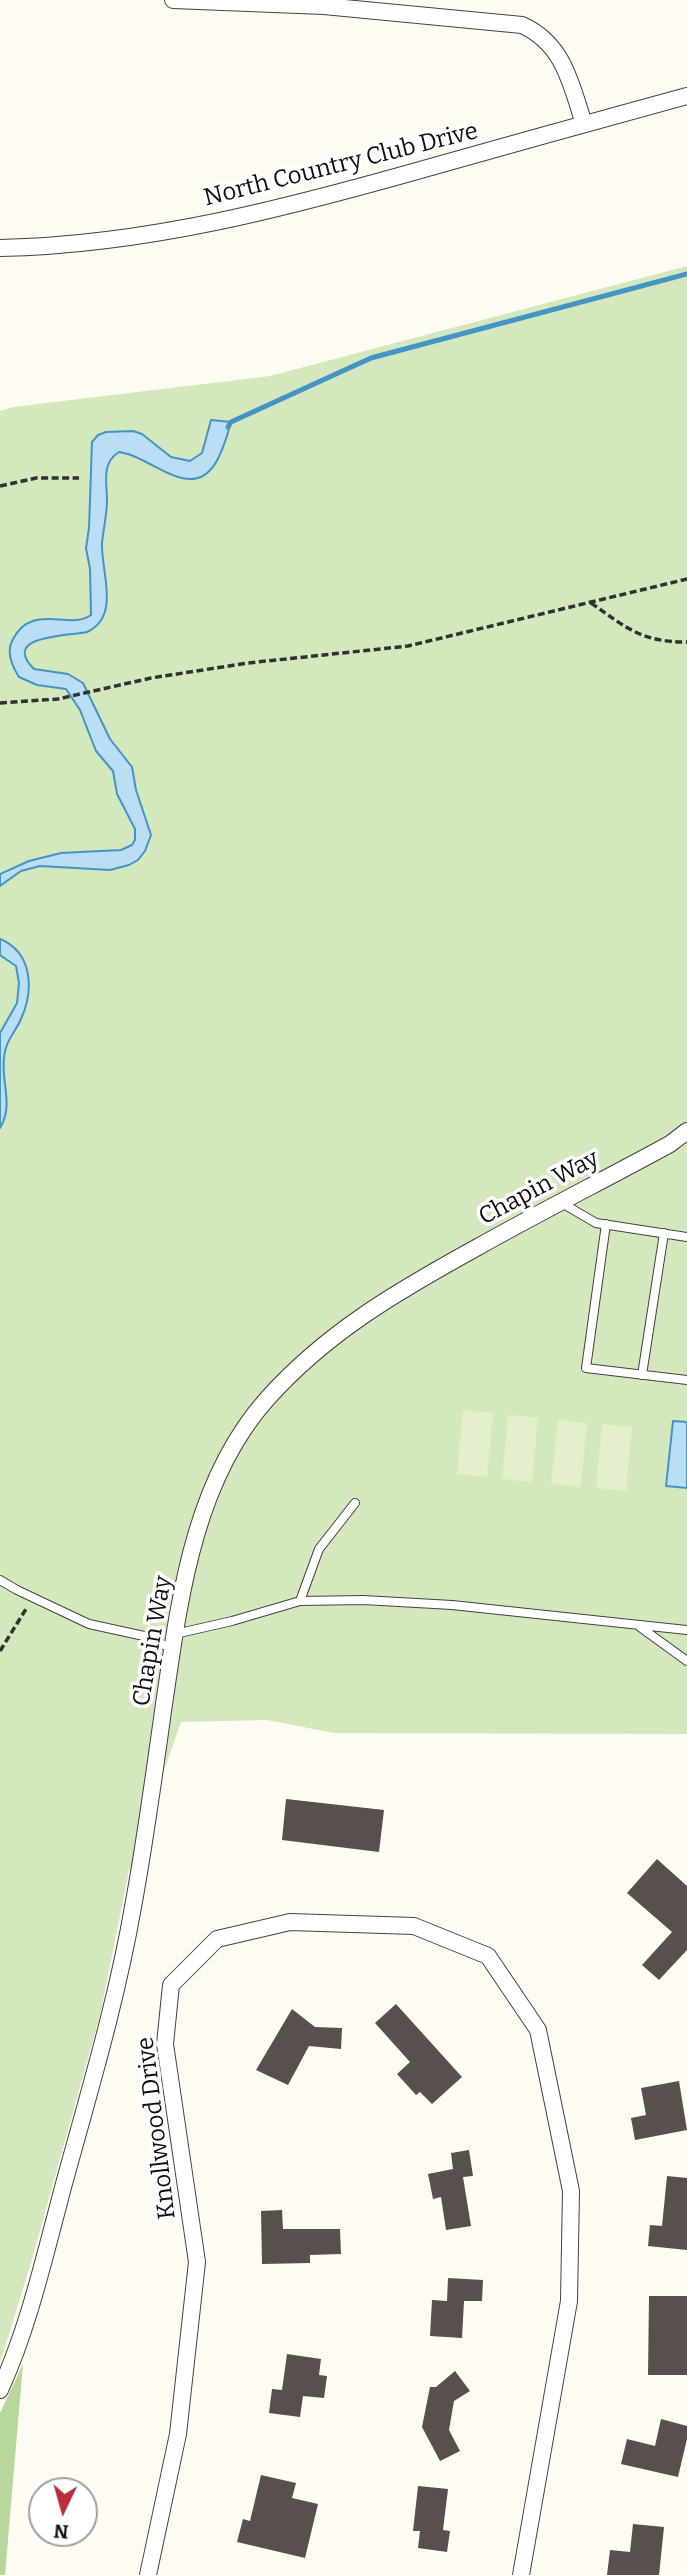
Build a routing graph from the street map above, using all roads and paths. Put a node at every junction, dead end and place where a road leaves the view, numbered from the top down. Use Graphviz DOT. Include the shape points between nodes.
graph roads {
  1 [pos="173,0"];
  2 [pos="687,96"];
  3 [pos="584,124"];
  4 [pos="0,248"];
  5 [pos="79,478"];
  6 [pos="0,486"];
  7 [pos="687,579"];
  8 [pos="592,603"];
  9 [pos="687,642"];
  10 [pos="0,703"];
  11 [pos="687,1131"];
  12 [pos="560,1202"];
  13 [pos="606,1224"];
  14 [pos="664,1233"];
  15 [pos="687,1237"];
  16 [pos="642,1375"];
  17 [pos="687,1380"];
  18 [pos="355,1503"];
  19 [pos="0,1580"];
  20 [pos="33,1598"];
  21 [pos="300,1601"];
  22 [pos="638,1626"];
  23 [pos="687,1630"];
  24 [pos="174,1642"];
  25 [pos="0,1651"];
  26 [pos="687,1661"];
  27 [pos="0,2390"];
  28 [pos="148,2575"];
  29 [pos="521,2575"];
  1 -- 3 [label="street" via="324,6 522,25 544,38 560,57"];
  2 -- 3 [label="street, North Country Club Drive"];
  3 -- 4 [label="street, North Country Club Drive" via="264,212 141,236"];
  5 -- 6 [label="path" via="36,478"];
  7 -- 8 [label="path"];
  8 -- 9 [label="path" via="631,631 665,642"];
  8 -- 10 [label="path" via="408,646 213,668 58,699"];
  11 -- 12 [label="street, Chapin Way"];
  12 -- 13 [label="lane"];
  12 -- 24 [label="street, Chapin Way" via="351,1322 265,1401 232,1448 209,1496 194,1540"];
  13 -- 14 [label="lane"];
  13 -- 16 [label="lane" via="586,1368"];
  14 -- 15 [label="lane"];
  14 -- 16 [label="lane"];
  16 -- 17 [label="lane"];
  18 -- 21 [label="lane" via="318,1549"];
  19 -- 20 [label="lane"];
  20 -- 24 [label="lane" via="89,1624"];
  20 -- 25 [label="path"];
  21 -- 22 [label="lane" via="452,1605"];
  21 -- 24 [label="lane"];
  22 -- 23 [label="lane"];
  22 -- 26 [label="lane"];
  24 -- 27 [label="street, Chapin Way" via="116,1992 33,2295"];
  28 -- 29 [label="street, Knollwood Drive" via="178,2434 198,2262 165,2044 171,1985 217,1939 290,1922 414,1926 488,1956 538,2030 570,2191 569,2301"];
}
